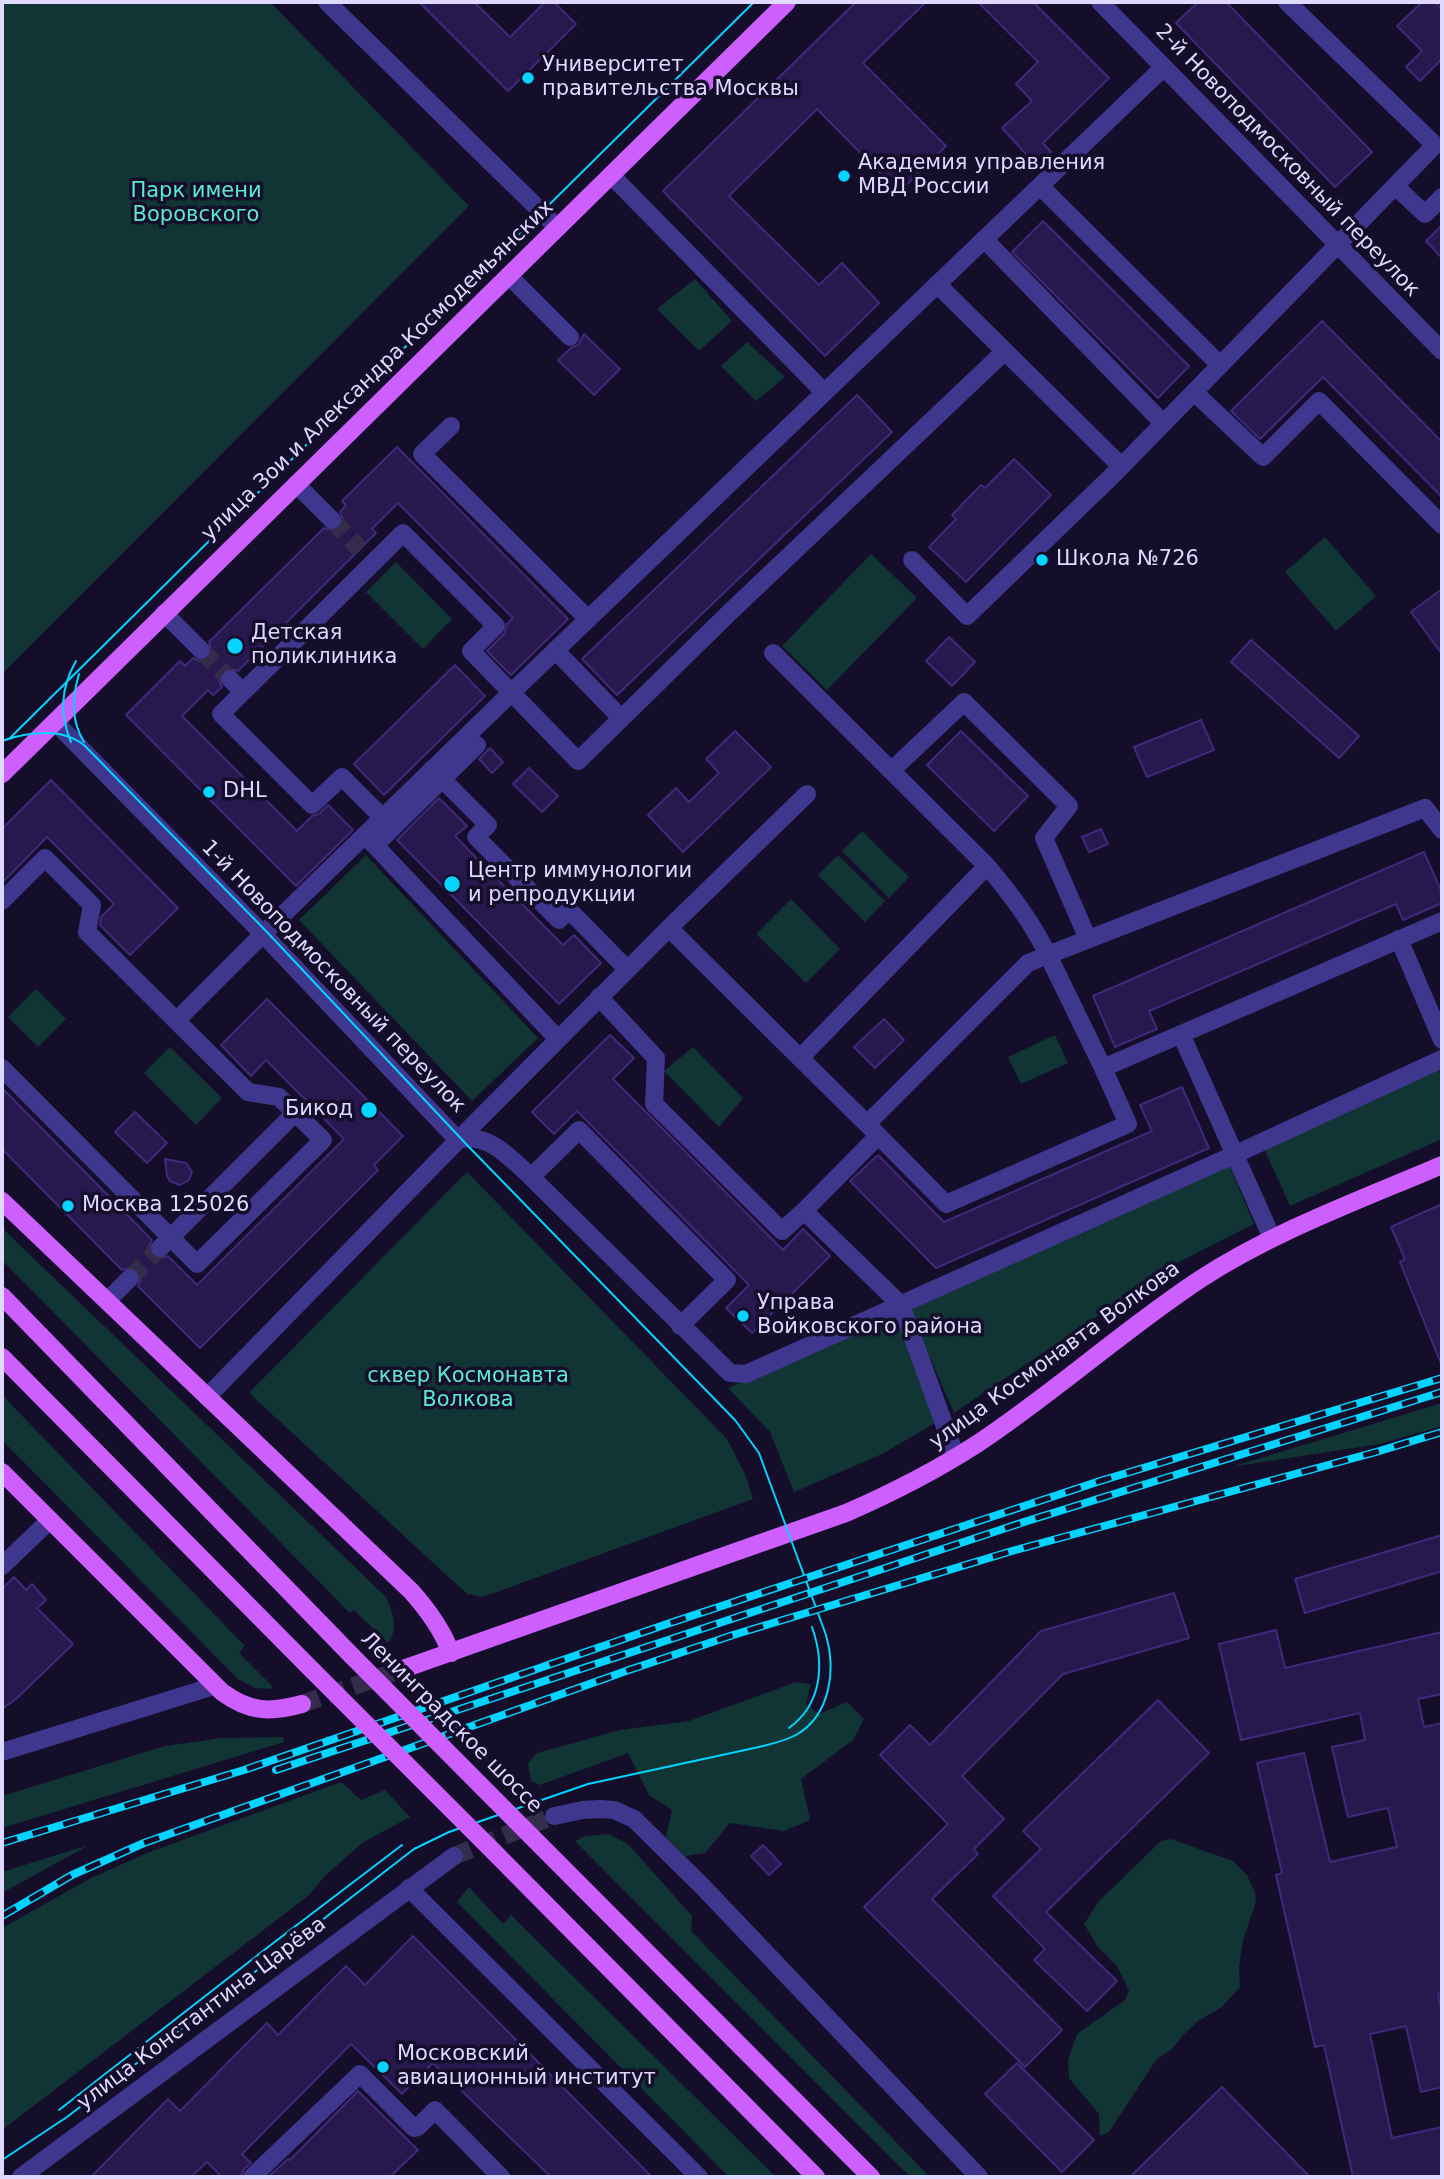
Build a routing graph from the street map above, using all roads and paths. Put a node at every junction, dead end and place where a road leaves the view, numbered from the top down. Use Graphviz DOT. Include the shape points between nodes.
graph roads {
  1 [pos="327,2"];
  2 [pos="787,2"];
  3 [pos="1100,2"];
  4 [pos="1286,2"];
  5 [pos="1164,67"];
  6 [pos="611,175"];
  7 [pos="1040,186"];
  8 [pos="1395,186"];
  9 [pos="1442,197"];
  10 [pos="558,228"];
  11 [pos="985,239"];
  12 [pos="1337,245"];
  13 [pos="509,276"];
  14 [pos="937,285"];
  15 [pos="570,337"];
  16 [pos="1004,352"];
  17 [pos="1442,352"];
  18 [pos="1220,365"];
  19 [pos="824,392"];
  20 [pos="1194,392"];
  21 [pos="1163,423"];
  22 [pos="451,426"];
  23 [pos="1121,466"];
  24 [pos="296,484"];
  25 [pos="332,520"];
  26 [pos="1442,525"];
  27 [pos="360,549"];
  28 [pos="912,560"];
  29 [pos="373,563"];
  30 [pos="164,612"];
  31 [pos="588,619"];
  32 [pos="201,650"];
  33 [pos="555,650"];
  34 [pos="774,653"];
  35 [pos="230,679"];
  36 [pos="243,692"];
  37 [pos="511,693"];
  38 [pos="621,719"];
  39 [pos="55,722"];
  40 [pos="477,745"];
  41 [pos="891,771"];
  42 [pos="2,774"];
  43 [pos="437,774"];
  44 [pos="807,794"];
  45 [pos="383,818"];
  46 [pos="1442,830"];
  47 [pos="370,840"];
  48 [pos="986,866"];
  49 [pos="2,901"];
  50 [pos="1442,921"];
  51 [pos="668,928"];
  52 [pos="263,934"];
  53 [pos="1088,939"];
  54 [pos="1399,939"];
  55 [pos="1048,955"];
  56 [pos="627,969"];
  57 [pos="599,998"];
  58 [pos="176,1021"];
  59 [pos="1181,1034"];
  60 [pos="558,1039"];
  61 [pos="1442,1040"];
  62 [pos="800,1058"];
  63 [pos="1442,1059"];
  64 [pos="2,1068"];
  65 [pos="1103,1068"];
  66 [pos="295,1113"];
  67 [pos="872,1130"];
  68 [pos="458,1140"];
  69 [pos="1236,1154"];
  70 [pos="1442,1165"];
  71 [pos="531,1177"];
  72 [pos="2,1201"];
  73 [pos="804,1211"];
  74 [pos="1272,1238"];
  75 [pos="165,1242"];
  76 [pos="130,1278"];
  77 [pos="2,1296"];
  78 [pos="107,1301"];
  79 [pos="901,1306"];
  80 [pos="680,1326"];
  81 [pos="2,1357"];
  82 [pos="206,1398"];
  83 [pos="956,1457"];
  84 [pos="2,1472"];
  85 [pos="50,1520"];
  86 [pos="2,1566"];
  87 [pos="451,1653"];
  88 [pos="403,1669"];
  89 [pos="215,1686"];
  90 [pos="302,1704"];
  91 [pos="2,1752"];
  92 [pos="554,1816"];
  93 [pos="454,1856"];
  94 [pos="409,1888"];
  95 [pos="21,2177"];
  96 [pos="252,2177"];
  97 [pos="501,2177"];
  98 [pos="699,2177"];
  99 [pos="816,2177"];
  100 [pos="872,2177"];
  101 [pos="979,2177"];
  1 -- 10 [label="street"];
  2 -- 6 [label="main road, улица Зои и Александра Космодемьянских"];
  3 -- 5 [label="street, 2-й Новоподмосковный переулок"];
  4 -- 8 [label="street" via="1435,145"];
  5 -- 7 [label="street"];
  5 -- 12 [label="street, 2-й Новоподмосковный переулок"];
  6 -- 10 [label="main road, улица Зои и Александра Космодемьянских"];
  6 -- 19 [label="street"];
  7 -- 11 [label="street"];
  7 -- 18 [label="street"];
  8 -- 9 [label="street" via="1425,214"];
  8 -- 12 [label="street"];
  10 -- 13 [label="main road, улица Зои и Александра Космодемьянских"];
  11 -- 14 [label="street"];
  11 -- 21 [label="street"];
  12 -- 17 [label="street, 2-й Новоподмосковный переулок"];
  12 -- 18 [label="street"];
  13 -- 15 [label="street"];
  13 -- 24 [label="main road, улица Зои и Александра Космодемьянских"];
  14 -- 16 [label="street"];
  14 -- 19 [label="street"];
  16 -- 23 [label="street"];
  16 -- 38 [label="street"];
  18 -- 20 [label="street"];
  19 -- 31 [label="street"];
  20 -- 21 [label="street"];
  20 -- 26 [label="street" via="1263,457 1320,401"];
  21 -- 23 [label="street"];
  22 -- 31 [label="street" via="422,454"];
  23 -- 28 [label="street" via="967,615"];
  24 -- 25 [label="street"];
  24 -- 30 [label="main road, улица Зои и Александра Космодемьянских"];
  27 -- 29 [label="street"];
  29 -- 36 [label="street"];
  29 -- 37 [label="street" via="403,533 496,626 471,652"];
  30 -- 32 [label="street"];
  30 -- 39 [label="main road, улица Зои и Александра Космодемьянских"];
  31 -- 33 [label="street"];
  33 -- 37 [label="street"];
  33 -- 38 [label="street"];
  34 -- 41 [label="street"];
  35 -- 36 [label="street"];
  36 -- 45 [label="street" via="221,714 312,806 342,777"];
  37 -- 38 [label="street" via="578,761"];
  37 -- 43 [label="street"];
  39 -- 42 [label="main road, улица Зои и Александра Космодемьянских"];
  39 -- 52 [label="street, 1-й Новоподмосковный переулок"];
  40 -- 43 [label="street"];
  41 -- 48 [label="street"];
  41 -- 53 [label="street" via="964,702 1069,806 1044,838"];
  43 -- 45 [label="street"];
  43 -- 47 [label="street"];
  43 -- 56 [label="street" via="488,825 476,837 559,920 569,910"];
  44 -- 51 [label="street"];
  45 -- 47 [label="street"];
  46 -- 53 [label="street" via="1425,808"];
  47 -- 52 [label="street"];
  47 -- 60 [label="street"];
  48 -- 55 [label="street" via="1037,931"];
  48 -- 62 [label="street"];
  49 -- 58 [label="street" via="45,858 92,905 87,932"];
  50 -- 54 [label="street"];
  51 -- 56 [label="street"];
  51 -- 62 [label="street"];
  52 -- 58 [label="street"];
  52 -- 68 [label="street, 1-й Новоподмосковный переулок"];
  53 -- 55 [label="street"];
  54 -- 59 [label="street"];
  54 -- 61 [label="street"];
  55 -- 65 [label="street"];
  55 -- 67 [label="street" via="1028,963"];
  56 -- 57 [label="street"];
  57 -- 60 [label="street"];
  57 -- 73 [label="street" via="656,1058 654,1104 782,1231"];
  58 -- 66 [label="street" via="248,1092 279,1097"];
  59 -- 65 [label="street"];
  59 -- 69 [label="street"];
  60 -- 68 [label="street"];
  62 -- 67 [label="street"];
  63 -- 69 [label="street"];
  64 -- 75 [label="street"];
  65 -- 67 [label="street" via="1128,1124 946,1204"];
  66 -- 75 [label="street"];
  66 -- 75 [label="street" via="323,1140 197,1264"];
  67 -- 73 [label="street"];
  68 -- 71 [label="street, 1-й Новоподмосковный переулок" via="471,1137 497,1147"];
  68 -- 82 [label="street"];
  69 -- 74 [label="street"];
  69 -- 79 [label="street"];
  70 -- 74 [label="main road, улица Космонавта Волкова"];
  71 -- 80 [label="street, 1-й Новоподмосковный переулок"];
  71 -- 80 [label="street" via="579,1130 727,1280"];
  72 -- 78 [label="main road"];
  73 -- 79 [label="street"];
  74 -- 83 [label="main road, улица Космонавта Волкова" via="1158,1308"];
  76 -- 78 [label="street"];
  77 -- 100 [label="main road, Ленинградское шоссе, bridge" via="352,1656"];
  78 -- 82 [label="main road"];
  79 -- 80 [label="street, 1-й Новоподмосковный переулок" via="747,1374 730,1373"];
  79 -- 83 [label="street"];
  81 -- 99 [label="main road, bridge"];
  82 -- 87 [label="main road" via="411,1591 433,1617"];
  83 -- 87 [label="main road, улица Космонавта Волкова" via="846,1513"];
  84 -- 85 [label="main road"];
  85 -- 86 [label="street"];
  85 -- 89 [label="main road"];
  87 -- 88 [label="main road, улица Космонавта Волкова"];
  89 -- 90 [label="main road" via="233,1700 260,1710"];
  89 -- 91 [label="street"];
  92 -- 101 [label="street" via="600,1809 634,1819"];
  93 -- 94 [label="street, улица Константина Царёва"];
  94 -- 95 [label="street, улица Константина Царёва"];
  94 -- 98 [label="street"];
  96 -- 97 [label="street" via="360,2074 414,2127 435,2110"];
}
